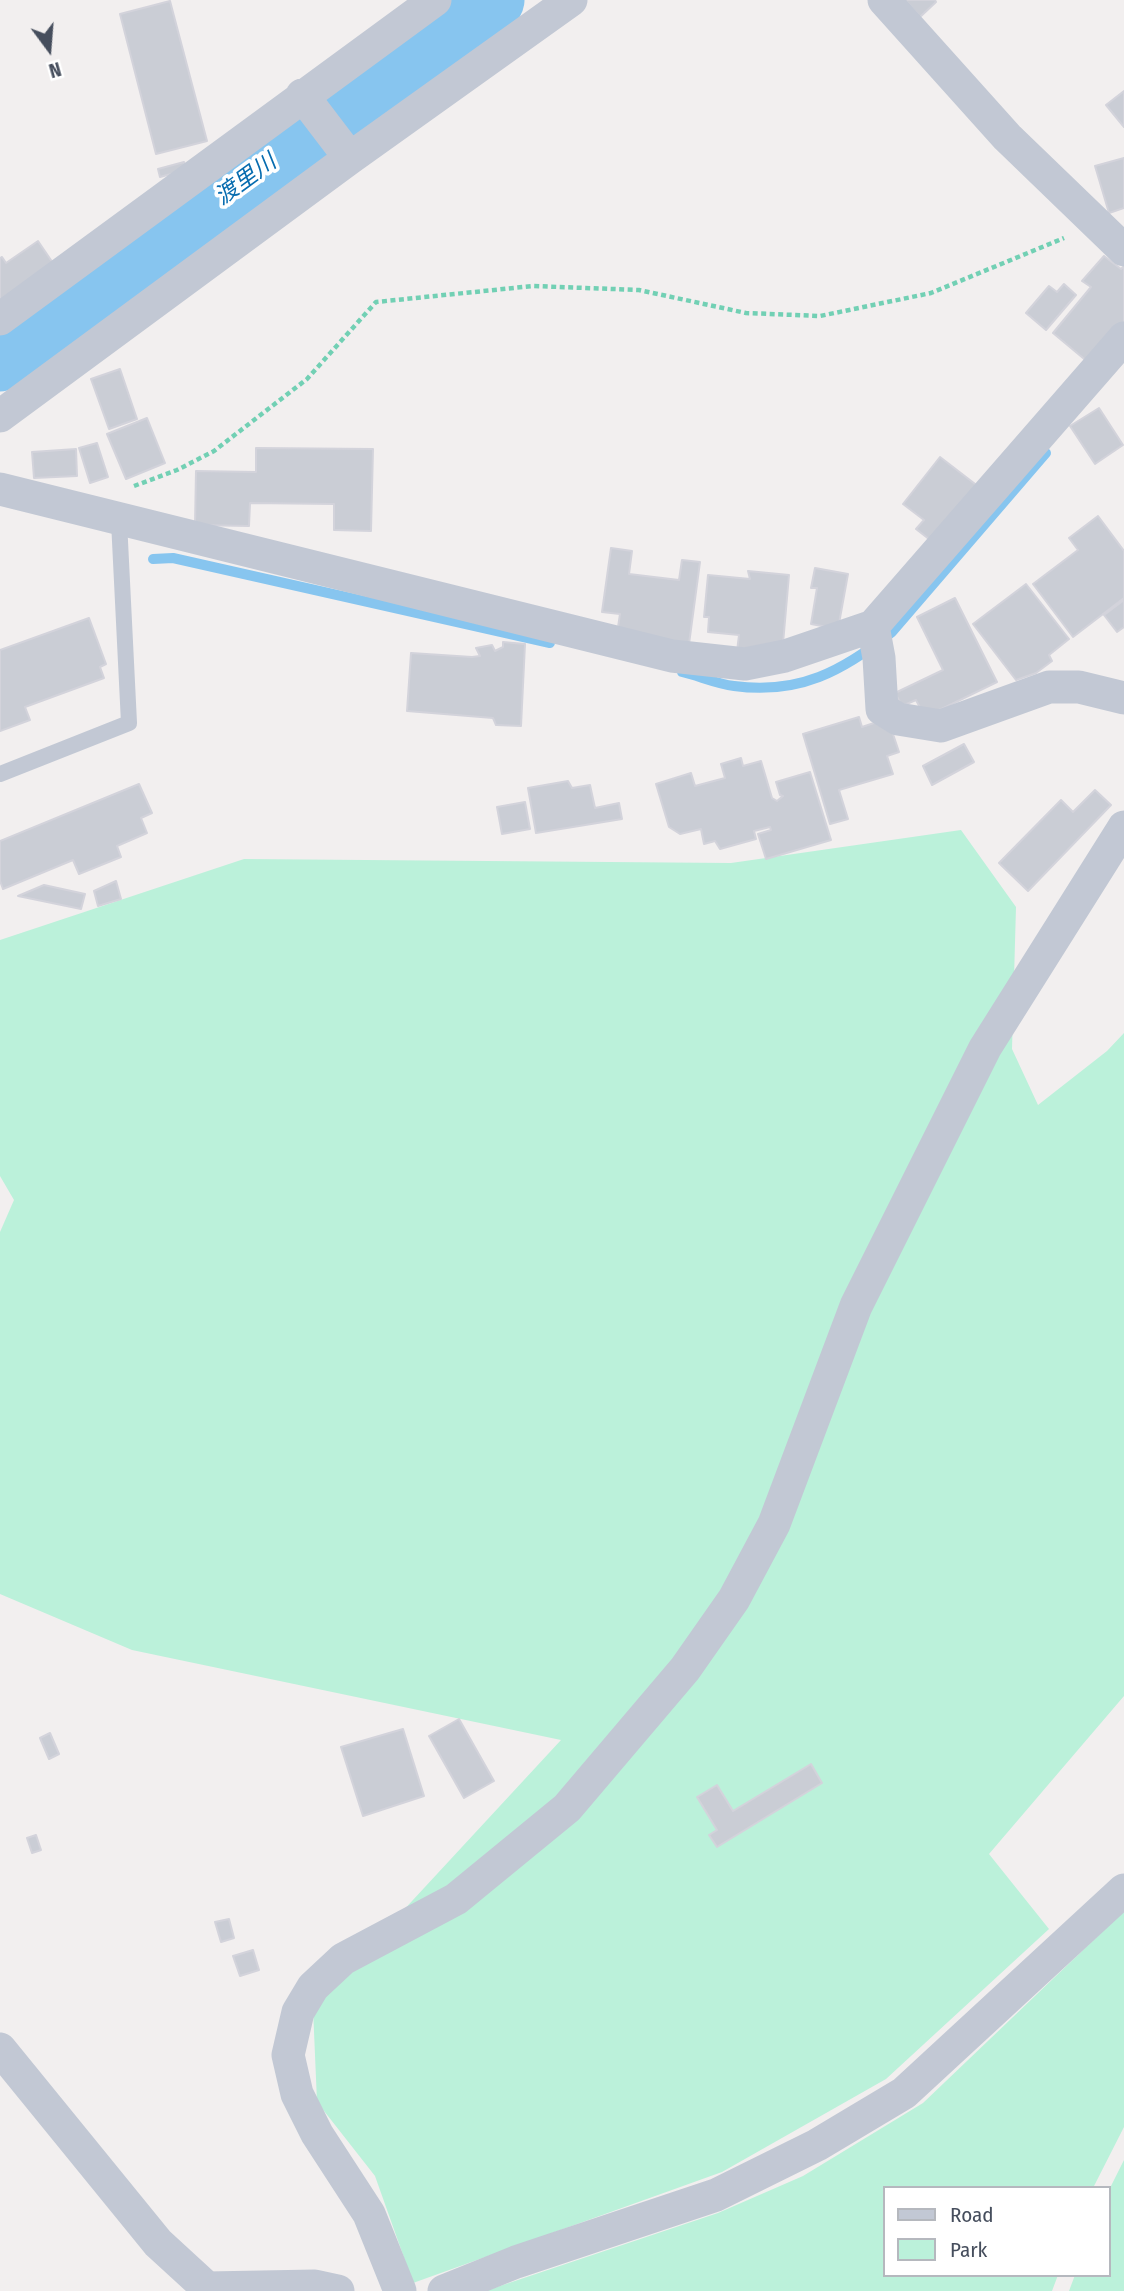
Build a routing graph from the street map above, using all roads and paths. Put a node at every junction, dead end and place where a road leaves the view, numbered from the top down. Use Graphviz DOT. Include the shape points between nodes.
graph roads {
  1 [pos="435,0"];
  2 [pos="571,0"];
  3 [pos="884,0"];
  4 [pos="302,95"];
  5 [pos="350,158"];
  6 [pos="1097,224"];
  7 [pos="1124,250"];
  8 [pos="0,319"];
  9 [pos="1124,338"];
  10 [pos="0,416"];
  11 [pos="130,487"];
  12 [pos="0,489"];
  13 [pos="119,521"];
  14 [pos="876,642"];
  15 [pos="1124,698"];
  16 [pos="0,774"];
  17 [pos="1124,827"];
  18 [pos="1124,1890"];
  19 [pos="0,2049"];
  20 [pos="338,2291"];
  21 [pos="400,2291"];
  22 [pos="444,2291"];
  1 -- 4 [label="street"];
  2 -- 5 [label="street"];
  3 -- 6 [label="street" via="1007,137"];
  4 -- 5 [label="street"];
  4 -- 8 [label="street"];
  5 -- 10 [label="street"];
  6 -- 7 [label="street"];
  6 -- 11 [label="path" via="930,293 820,316 746,313 639,290 533,286 376,302 307,379 214,451"];
  9 -- 14 [label="street"];
  12 -- 13 [label="street"];
  13 -- 14 [label="street" via="671,656 745,664"];
  13 -- 16 [label="lane" via="129,723"];
  14 -- 15 [label="street" via="883,709 898,719 941,726 1063,685"];
  17 -- 21 [label="street" via="985,1048 856,1306 774,1524 734,1599 685,1669 567,1808 456,1899 343,1959 313,1987 298,2012 289,2055 297,2094 369,2214"];
  18 -- 22 [label="street" via="904,2093 817,2145 716,2194"];
  19 -- 20 [label="street" via="158,2243 207,2288 315,2286"];
}
